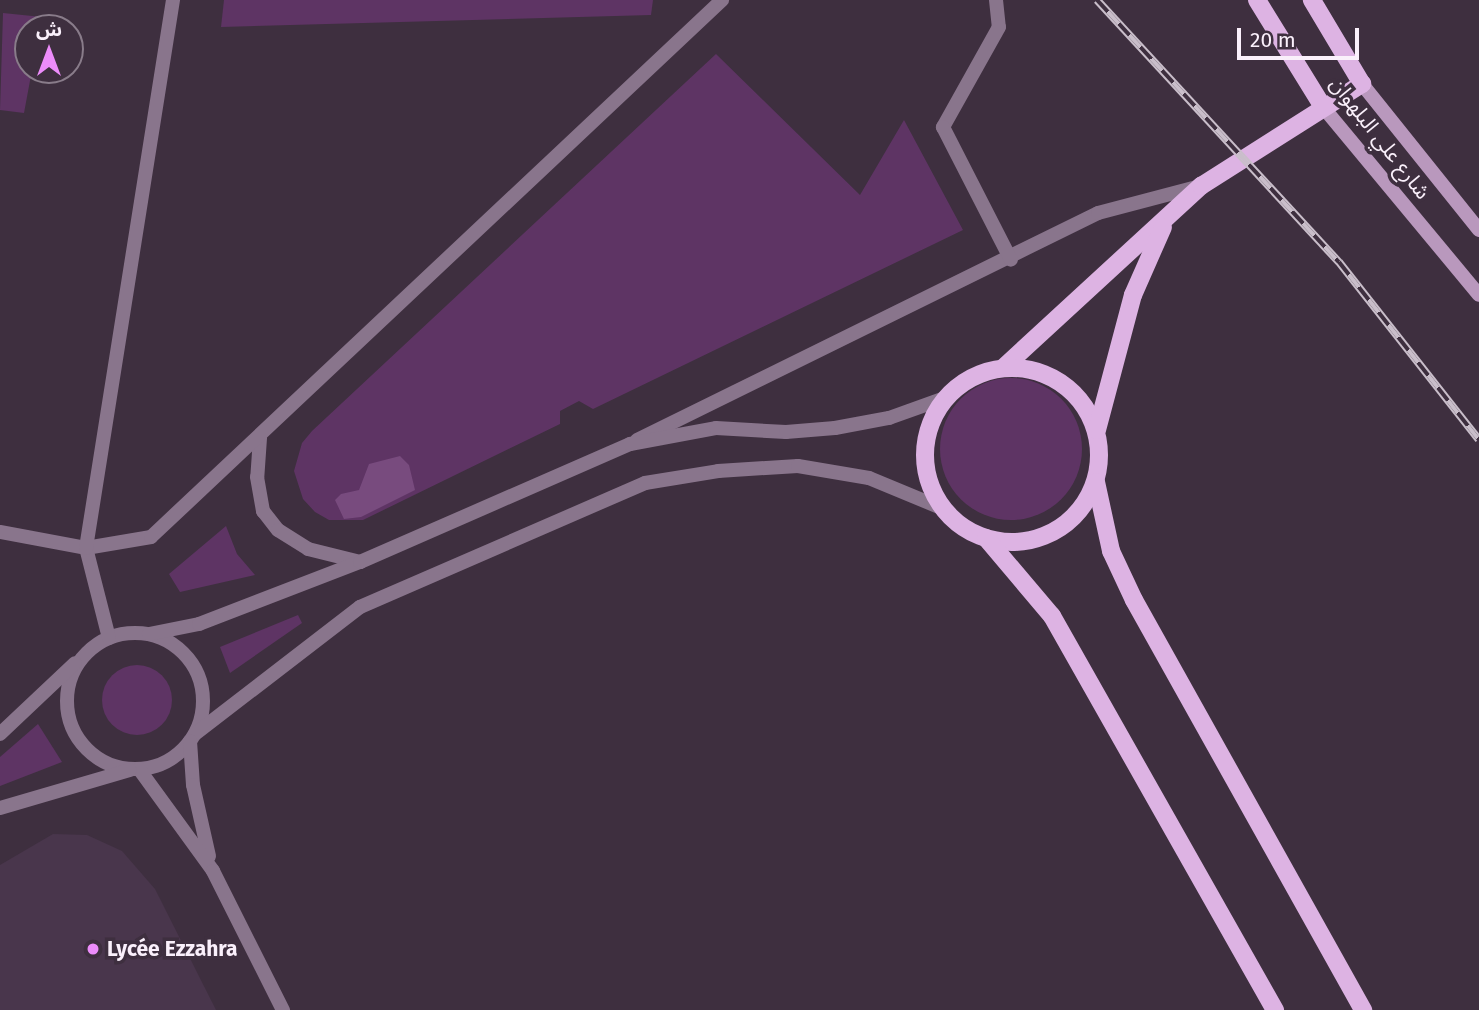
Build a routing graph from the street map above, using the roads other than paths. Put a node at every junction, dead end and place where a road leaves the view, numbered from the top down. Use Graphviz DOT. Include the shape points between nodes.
graph roads {
  1 [pos="173,0"];
  2 [pos="722,0"];
  3 [pos="996,0"];
  4 [pos="1257,0"];
  5 [pos="1312,0"];
  6 [pos="1362,84"];
  7 [pos="1323,107"];
  8 [pos="1201,186"];
  9 [pos="1164,224"];
  10 [pos="1479,230"];
  11 [pos="1011,260"];
  12 [pos="1479,295"];
  13 [pos="1004,367"];
  14 [pos="945,398"];
  15 [pos="1097,430"];
  16 [pos="260,438"];
  17 [pos="629,444"];
  18 [pos="1096,482"];
  19 [pos="944,509"];
  20 [pos="0,532"];
  21 [pos="986,538"];
  22 [pos="86,548"];
  23 [pos="360,562"];
  24 [pos="149,635"];
  25 [pos="109,638"];
  26 [pos="86,653"];
  27 [pos="0,734"];
  28 [pos="192,738"];
  29 [pos="136,769"];
  30 [pos="0,808"];
  31 [pos="214,871"];
  32 [pos="283,1010"];
  33 [pos="1275,1010"];
  34 [pos="1363,1010"];
  1 -- 22 [label="street"];
  2 -- 16 [label="street"];
  3 -- 11 [label="street" via="999,27 943,127"];
  4 -- 7 [label="main road, شارع علي البلهوان"];
  5 -- 6 [label="main road, شارع علي البلهوان"];
  6 -- 7 [label="main road"];
  6 -- 10 [label="street, شارع علي البلهوان"];
  7 -- 8 [label="main road"];
  7 -- 12 [label="street, شارع علي البلهوان"];
  8 -- 9 [label="main road"];
  8 -- 11 [label="street" via="1098,213"];
  9 -- 13 [label="main road"];
  9 -- 15 [label="main road" via="1133,295"];
  11 -- 17 [label="street"];
  13 -- 14 [label="main road" via="962,383"];
  13 -- 15 [label="main road" via="1024,368 1062,382 1089,411"];
  14 -- 17 [label="street" via="889,418 835,428 786,432 716,428"];
  14 -- 19 [label="main road" via="932,419 925,466 931,489"];
  15 -- 18 [label="main road"];
  16 -- 22 [label="street" via="151,537"];
  16 -- 23 [label="street" via="257,477 263,511 278,530 308,549"];
  17 -- 23 [label="street"];
  18 -- 21 [label="main road" via="1076,515 1052,532 1024,541"];
  18 -- 34 [label="main road" via="1111,551 1134,600"];
  19 -- 21 [label="main road"];
  19 -- 28 [label="street" via="869,478 797,466 718,471 645,483 360,607"];
  20 -- 22 [label="street"];
  21 -- 33 [label="main road" via="1052,616 1128,743"];
  22 -- 25 [label="street"];
  23 -- 24 [label="street" via="199,624"];
  24 -- 25 [label="street"];
  24 -- 28 [label="street" via="185,655 197,673 202,714"];
  25 -- 26 [label="street"];
  26 -- 27 [label="street"];
  26 -- 29 [label="street" via="72,675 66,701 71,727 86,749 108,764"];
  28 -- 29 [label="street" via="168,761"];
  28 -- 31 [label="street" via="199,818"];
  29 -- 30 [label="street"];
  29 -- 31 [label="street"];
  31 -- 32 [label="street"];
}
